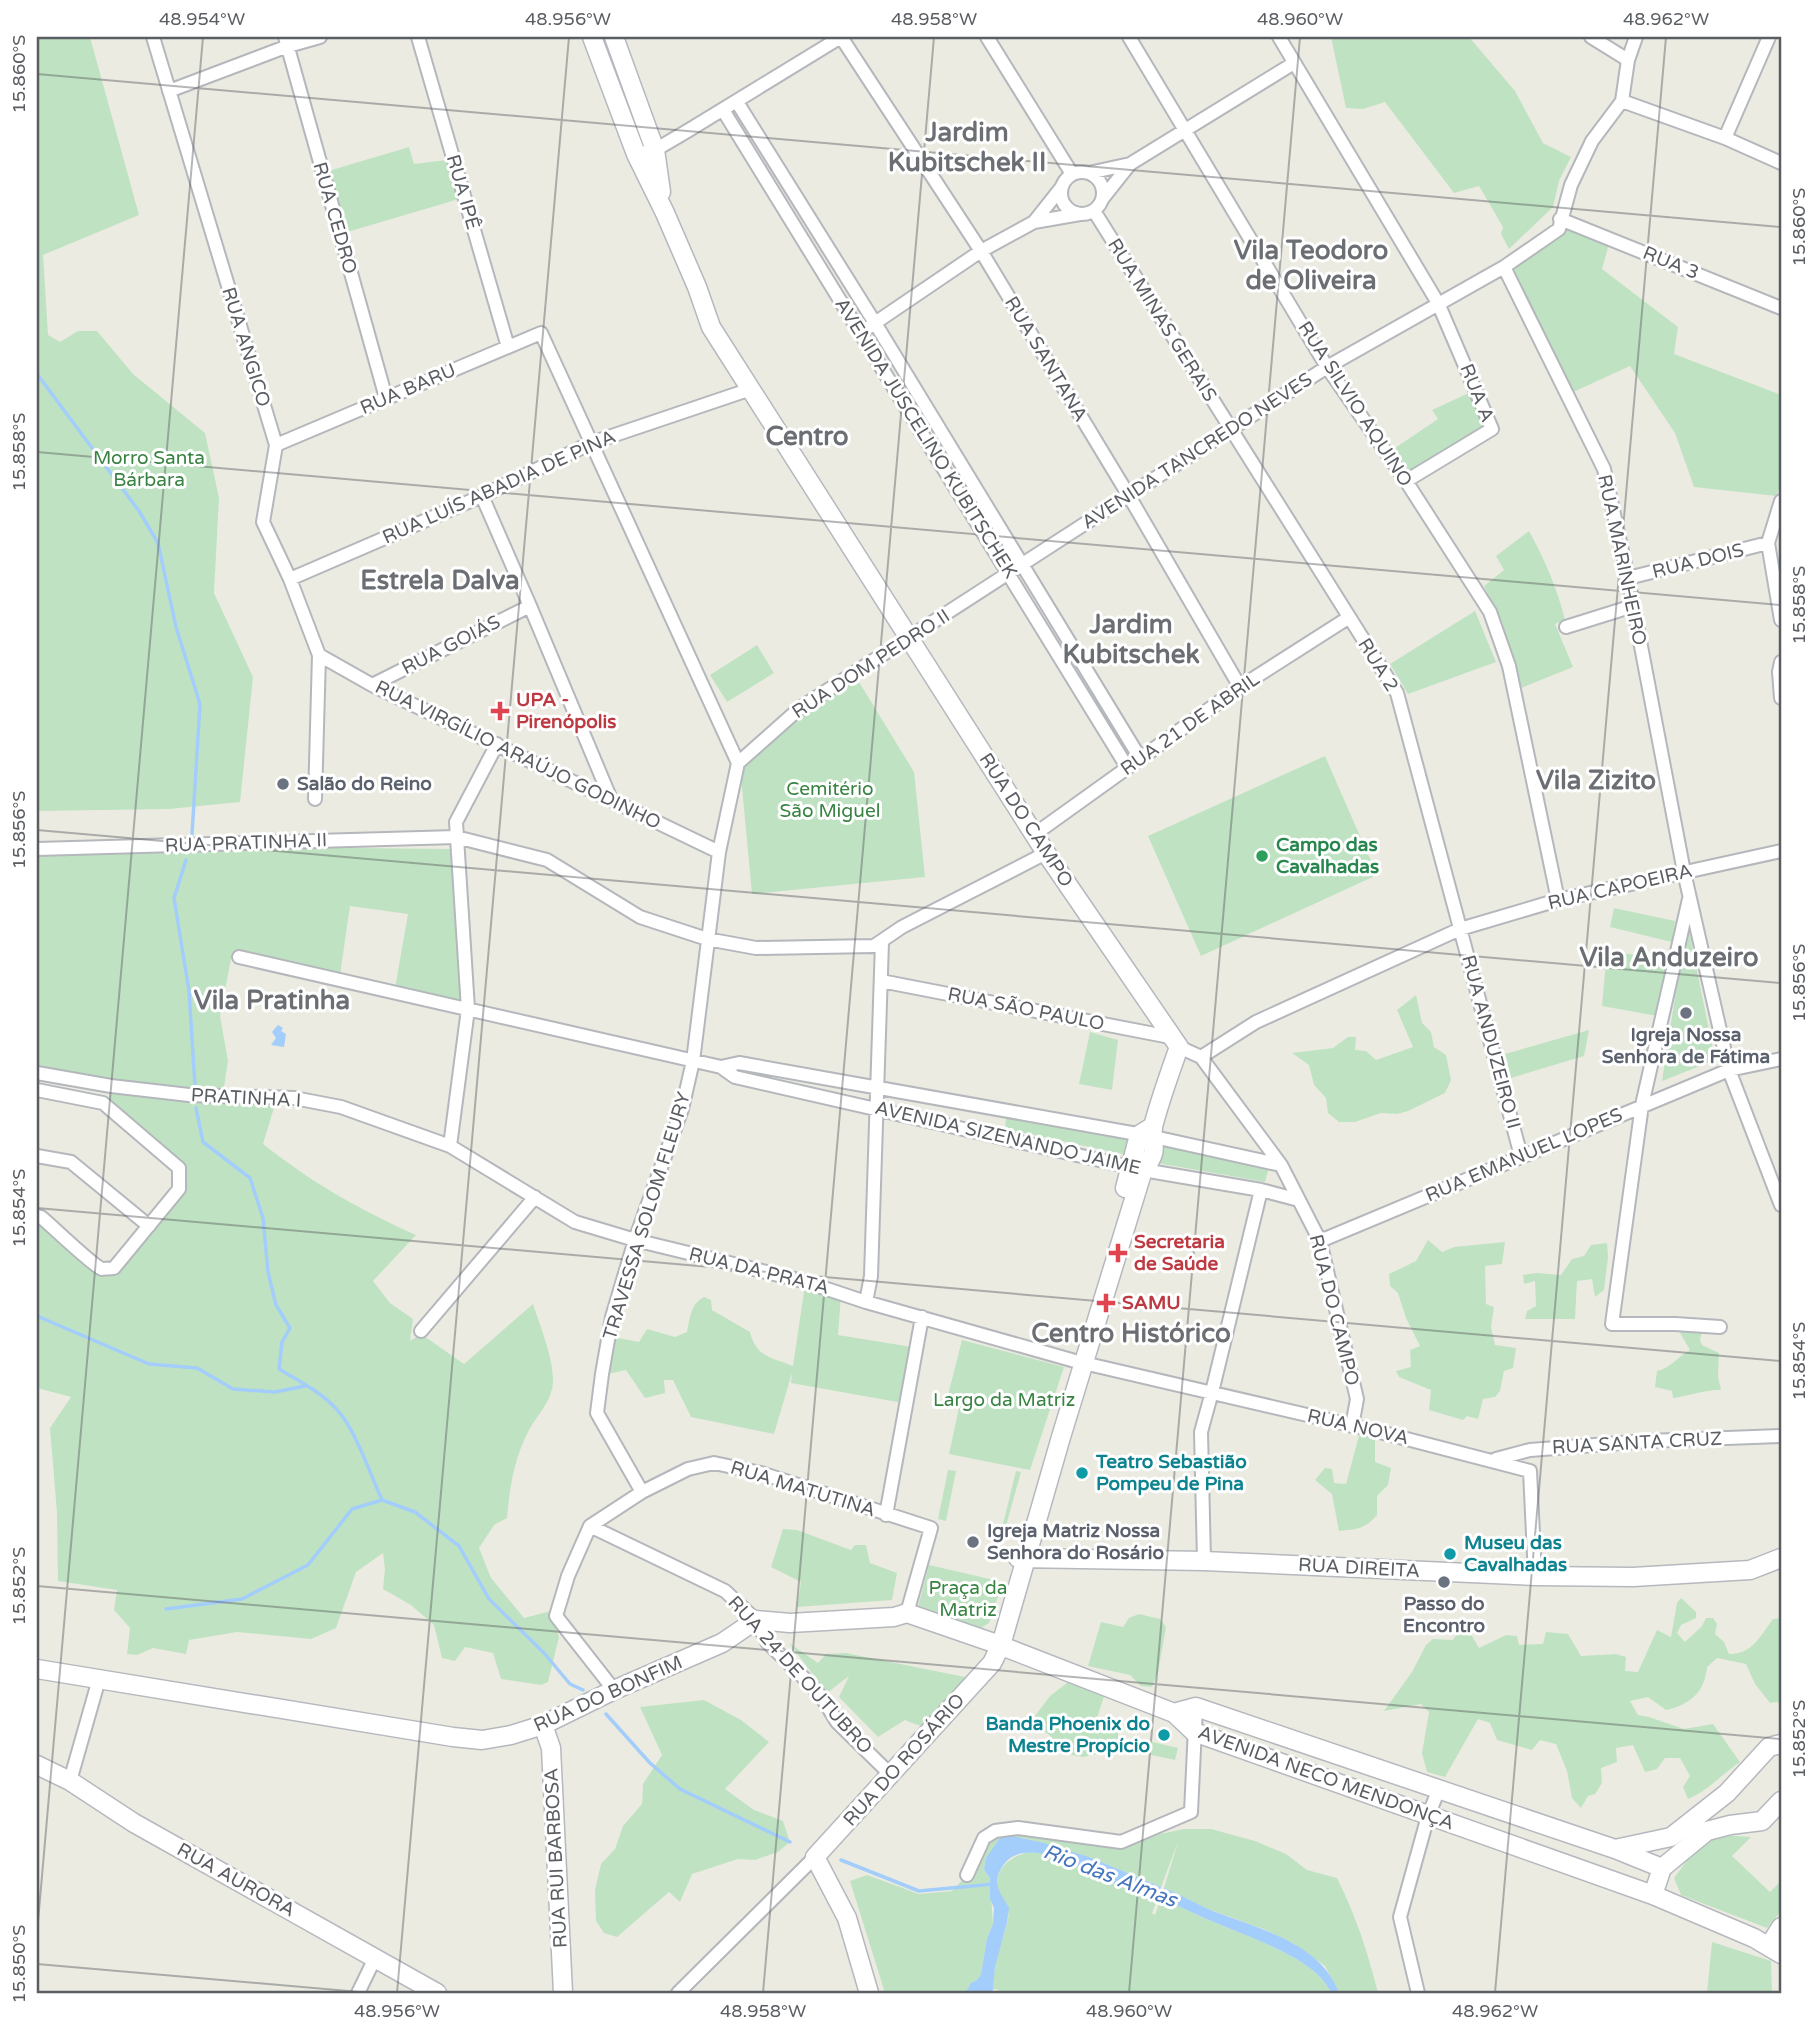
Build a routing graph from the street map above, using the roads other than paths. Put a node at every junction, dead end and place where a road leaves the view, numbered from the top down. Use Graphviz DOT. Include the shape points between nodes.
graph roads {
  1 [pos="153,37"];
  2 [pos="320,37"];
  3 [pos="418,37"];
  4 [pos="592,37"];
  5 [pos="614,37"];
  6 [pos="841,37"];
  7 [pos="987,37"];
  8 [pos="1129,37"];
  9 [pos="1279,37"];
  10 [pos="1591,37"];
  11 [pos="1636,37"];
  12 [pos="1769,37"];
  13 [pos="287,42"];
  14 [pos="1628,60"];
  15 [pos="1294,63"];
  16 [pos="169,91"];
  17 [pos="1622,101"];
  18 [pos="737,102"];
  19 [pos="723,110"];
  20 [pos="1186,131"];
  21 [pos="1725,138"];
  22 [pos="655,150"];
  23 [pos="636,154"];
  24 [pos="1781,163"];
  25 [pos="1130,164"];
  26 [pos="1089,173"];
  27 [pos="1072,174"];
  28 [pos="1061,188"];
  29 [pos="1103,198"];
  30 [pos="1094,211"];
  31 [pos="665,213"];
  32 [pos="1080,214"];
  33 [pos="1560,219"];
  34 [pos="1034,222"];
  35 [pos="827,245"];
  36 [pos="981,251"];
  37 [pos="812,254"];
  38 [pos="1504,267"];
  39 [pos="1438,303"];
  40 [pos="1781,308"];
  41 [pos="875,323"];
  42 [pos="860,333"];
  43 [pos="508,347"];
  44 [pos="1327,367"];
  45 [pos="751,389"];
  46 [pos="386,398"];
  47 [pos="1231,429"];
  48 [pos="591,443"];
  49 [pos="276,445"];
  50 [pos="1406,481"];
  51 [pos="482,496"];
  52 [pos="1129,496"];
  53 [pos="1781,501"];
  54 [pos="1768,543"];
  55 [pos="1023,565"];
  56 [pos="1009,573"];
  57 [pos="1628,578"];
  58 [pos="290,579"];
  59 [pos="530,606"];
  60 [pos="1633,606"];
  61 [pos="1348,618"];
  62 [pos="1781,620"];
  63 [pos="1566,627"];
  64 [pos="910,639"];
  65 [pos="318,655"];
  66 [pos="1781,662"];
  67 [pos="372,685"];
  68 [pos="1240,687"];
  69 [pos="1781,698"];
  70 [pos="497,744"];
  71 [pos="1140,758"];
  72 [pos="738,763"];
  73 [pos="1127,767"];
  74 [pos="610,797"];
  75 [pos="315,799"];
  76 [pos="1035,834"];
  77 [pos="456,837"];
  78 [pos="37,849"];
  79 [pos="1781,851"];
  80 [pos="719,852"];
  81 [pos="1046,853"];
  82 [pos="1684,872"];
  83 [pos="1689,896"];
  84 [pos="1558,900"];
  85 [pos="1460,929"];
  86 [pos="707,939"];
  87 [pos="883,942"];
  88 [pos="239,957"];
  89 [pos="881,981"];
  90 [pos="468,1010"];
  91 [pos="1175,1042"];
  92 [pos="1201,1057"];
  93 [pos="1781,1059"];
  94 [pos="693,1061"];
  95 [pos="721,1067"];
  96 [pos="1729,1070"];
  97 [pos="37,1073"];
  98 [pos="876,1088"];
  99 [pos="37,1090"];
  100 [pos="1642,1105"];
  101 [pos="877,1108"];
  102 [pos="1004,1112"];
  103 [pos="1148,1133"];
  104 [pos="1000,1136"];
  105 [pos="450,1146"];
  106 [pos="37,1156"];
  107 [pos="1521,1156"];
  108 [pos="1281,1165"];
  109 [pos="1137,1168"];
  110 [pos="1261,1190"];
  111 [pos="535,1197"];
  112 [pos="1299,1200"];
  113 [pos="1781,1205"];
  114 [pos="37,1216"];
  115 [pos="149,1226"];
  116 [pos="635,1240"];
  117 [pos="1320,1241"];
  118 [pos="866,1301"];
  119 [pos="922,1317"];
  120 [pos="1720,1327"];
  121 [pos="421,1331"];
  122 [pos="1079,1362"];
  123 [pos="1212,1392"];
  124 [pos="1352,1426"];
  125 [pos="1781,1436"];
  126 [pos="1530,1450"];
  127 [pos="1495,1460"];
  128 [pos="1530,1471"];
  129 [pos="642,1492"];
  130 [pos="886,1515"];
  131 [pos="590,1526"];
  132 [pos="1022,1558"];
  133 [pos="1781,1559"];
  134 [pos="1203,1560"];
  135 [pos="1535,1576"];
  136 [pos="907,1613"];
  137 [pos="756,1620"];
  138 [pos="998,1644"];
  139 [pos="37,1669"];
  140 [pos="99,1679"];
  141 [pos="614,1690"];
  142 [pos="1196,1707"];
  143 [pos="1174,1713"];
  144 [pos="543,1725"];
  145 [pos="1194,1732"];
  146 [pos="1781,1744"];
  147 [pos="37,1765"];
  148 [pos="891,1775"];
  149 [pos="70,1781"];
  150 [pos="1439,1789"];
  151 [pos="1781,1801"];
  152 [pos="1428,1816"];
  153 [pos="1615,1849"];
  154 [pos="815,1857"];
  155 [pos="1662,1868"];
  156 [pos="967,1875"];
  157 [pos="1653,1895"];
  158 [pos="1781,1927"];
  159 [pos="1775,1950"];
  160 [pos="375,1958"];
  161 [pos="866,1992"];
  162 [pos="358,1993"];
  163 [pos="437,1993"];
  164 [pos="563,1993"];
  165 [pos="678,1993"];
  166 [pos="1418,1993"];
  1 -- 16 [label="street, RUA ANGICO"];
  2 -- 13 [label="street"];
  3 -- 43 [label="street, RUA IPÊ"];
  4 -- 23 [label="main road"];
  5 -- 22 [label="main road"];
  6 -- 18 [label="street"];
  6 -- 36 [label="street, RUA SANTANA"];
  7 -- 27 [label="street"];
  8 -- 20 [label="street, RUA SILVIO AQUINO"];
  9 -- 15 [label="street"];
  10 -- 14 [label="street"];
  11 -- 14 [label="street"];
  12 -- 21 [label="street"];
  13 -- 16 [label="street"];
  13 -- 46 [label="street, RUA CEDRO"];
  14 -- 17 [label="street"];
  15 -- 20 [label="street"];
  15 -- 39 [label="street"];
  16 -- 49 [label="street, RUA ANGICO"];
  17 -- 21 [label="street"];
  17 -- 33 [label="street" via="1592,141 1570,185"];
  18 -- 19 [label="street"];
  18 -- 35 [label="street, AVENIDA JUSCELINO KUBITSCHEK"];
  19 -- 22 [label="street"];
  19 -- 37 [label="street, AVENIDA JUSCELINO KUBITSCHEK"];
  20 -- 25 [label="street"];
  20 -- 44 [label="street, RUA SILVIO AQUINO"];
  21 -- 24 [label="street"];
  22 -- 23 [label="street"];
  22 -- 31 [label="main road"];
  23 -- 31 [label="main road"];
  25 -- 26 [label="street"];
  25 -- 29 [label="street"];
  26 -- 27 [label="street"];
  26 -- 29 [label="street" via="1101,183"];
  27 -- 28 [label="street"];
  28 -- 32 [label="street" via="1065,205"];
  28 -- 34 [label="street"];
  29 -- 30 [label="street"];
  30 -- 32 [label="street"];
  30 -- 47 [label="street, RUA MINAS GERAIS"];
  31 -- 45 [label="main road, RUA DO CAMPO" via="711,327"];
  32 -- 34 [label="street"];
  33 -- 38 [label="street, AVENIDA TANCREDO NEVES" via="1559,229"];
  33 -- 40 [label="street, RUA 3"];
  34 -- 36 [label="street"];
  35 -- 37 [label="street"];
  35 -- 41 [label="street, AVENIDA JUSCELINO KUBITSCHEK"];
  36 -- 41 [label="street"];
  36 -- 52 [label="street, RUA SANTANA"];
  37 -- 42 [label="street, AVENIDA JUSCELINO KUBITSCHEK"];
  38 -- 39 [label="street, AVENIDA TANCREDO NEVES"];
  38 -- 57 [label="street, RUA MARINHEIRO" via="1604,469"];
  39 -- 44 [label="street, AVENIDA TANCREDO NEVES"];
  39 -- 50 [label="street, RUA A" via="1492,429"];
  41 -- 42 [label="street"];
  41 -- 55 [label="street, AVENIDA JUSCELINO KUBITSCHEK"];
  42 -- 56 [label="street, AVENIDA JUSCELINO KUBITSCHEK"];
  43 -- 46 [label="street, RUA BARU"];
  43 -- 48 [label="street, RUA BARU" via="541,333"];
  44 -- 47 [label="street, AVENIDA TANCREDO NEVES"];
  44 -- 50 [label="street, RUA SILVIO AQUINO"];
  45 -- 48 [label="street, RUA LUÍS ABADIA DE PINA"];
  45 -- 64 [label="main road, RUA DO CAMPO"];
  46 -- 49 [label="street, RUA BARU"];
  47 -- 52 [label="street, AVENIDA TANCREDO NEVES"];
  47 -- 61 [label="street, RUA 2"];
  48 -- 51 [label="street, RUA LUÍS ABADIA DE PINA"];
  48 -- 72 [label="street"];
  49 -- 58 [label="street, RUA ANGICO" via="263,522"];
  50 -- 84 [label="street, RUA SILVIO AQUINO" via="1490,612 1509,666"];
  51 -- 58 [label="street, RUA LUÍS ABADIA DE PINA"];
  51 -- 59 [label="street"];
  52 -- 55 [label="street, AVENIDA TANCREDO NEVES"];
  52 -- 68 [label="street, RUA SANTANA"];
  53 -- 54 [label="street"];
  54 -- 57 [label="street, RUA DOIS"];
  54 -- 62 [label="street"];
  55 -- 56 [label="street, AVENIDA TANCREDO NEVES"];
  55 -- 71 [label="street, AVENIDA JUSCELINO KUBITSCHEK"];
  56 -- 64 [label="street, RUA DOM PEDRO II"];
  56 -- 73 [label="street, AVENIDA JUSCELINO KUBITSCHEK"];
  57 -- 60 [label="street, RUA MARINHEIRO"];
  58 -- 65 [label="street, RUA ANGICO"];
  59 -- 67 [label="street, RUA GOIÁS"];
  59 -- 74 [label="street"];
  60 -- 63 [label="street"];
  60 -- 82 [label="street, RUA MARINHEIRO"];
  61 -- 68 [label="street, RUA 21 DE ABRIL"];
  61 -- 85 [label="street, RUA 2" via="1396,693"];
  64 -- 72 [label="street, RUA DOM PEDRO II" via="800,708"];
  64 -- 76 [label="main road, RUA DO CAMPO"];
  65 -- 67 [label="street, RUA VIRGÍLIO ARAÚJO GODINHO"];
  65 -- 75 [label="street"];
  66 -- 69 [label="street"];
  67 -- 70 [label="street, RUA VIRGÍLIO ARAÚJO GODINHO"];
  68 -- 71 [label="street, RUA 21 DE ABRIL"];
  70 -- 74 [label="street, RUA VIRGÍLIO ARAÚJO GODINHO"];
  70 -- 77 [label="street" via="456,822"];
  71 -- 73 [label="street, RUA 21 DE ABRIL"];
  72 -- 80 [label="street, TRAVESSA SOLOM FLEURY"];
  73 -- 76 [label="street, RUA 21 DE ABRIL"];
  74 -- 80 [label="street, RUA VIRGÍLIO ARAÚJO GODINHO"];
  76 -- 81 [label="main road, RUA DO CAMPO"];
  77 -- 78 [label="street, RUA PRATINHA II"];
  77 -- 86 [label="street, RUA PRATINHA II" via="547,860 640,917"];
  77 -- 90 [label="street"];
  79 -- 82 [label="street, RUA CAPOEIRA"];
  80 -- 86 [label="street, TRAVESSA SOLOM FLEURY"];
  81 -- 87 [label="street" via="902,927"];
  81 -- 91 [label="main road, RUA DO CAMPO"];
  82 -- 83 [label="street, RUA MARINHEIRO"];
  82 -- 84 [label="street, RUA CAPOEIRA"];
  83 -- 96 [label="street, RUA MARINHEIRO"];
  83 -- 100 [label="street"];
  84 -- 85 [label="street, RUA CAPOEIRA"];
  85 -- 92 [label="street, RUA CAPOEIRA" via="1256,1022"];
  85 -- 107 [label="street, RUA ANDUZEIRO II"];
  86 -- 87 [label="street, RUA PRATINHA II" via="756,948 874,946"];
  86 -- 94 [label="street, TRAVESSA SOLOM FLEURY"];
  87 -- 89 [label="street"];
  88 -- 90 [label="street, AVENIDA SIZENANDO JAIME"];
  89 -- 91 [label="street, RUA SÃO PAULO"];
  89 -- 98 [label="street"];
  90 -- 94 [label="street, AVENIDA SIZENANDO JAIME"];
  90 -- 105 [label="street"];
  91 -- 92 [label="street, RUA DO CAMPO"];
  91 -- 103 [label="main road, RUA DO ROSÁRIO"];
  92 -- 108 [label="street, RUA DO CAMPO"];
  93 -- 96 [label="street, RUA EMANUEL LOPES"];
  94 -- 95 [label="street, AVENIDA SIZENANDO JAIME"];
  94 -- 116 [label="street, TRAVESSA SOLOM FLEURY" via="682,1109"];
  95 -- 98 [label="street, AVENIDA SIZENANDO JAIME" via="739,1063"];
  95 -- 101 [label="street, AVENIDA SIZENANDO JAIME" via="735,1077"];
  96 -- 100 [label="street, RUA EMANUEL LOPES"];
  96 -- 113 [label="street, RUA MARINHEIRO"];
  97 -- 105 [label="street, PRATINHA I" via="189,1095 294,1098 341,1107"];
  98 -- 101 [label="street"];
  98 -- 102 [label="street, AVENIDA SIZENANDO JAIME"];
  99 -- 115 [label="street" via="103,1103 179,1168 179,1189"];
  100 -- 107 [label="street, RUA EMANUEL LOPES"];
  100 -- 120 [label="street" via="1612,1324"];
  101 -- 104 [label="street, AVENIDA SIZENANDO JAIME"];
  101 -- 118 [label="street" via="871,1276"];
  102 -- 103 [label="street, AVENIDA SIZENANDO JAIME"];
  102 -- 104 [label="street"];
  103 -- 108 [label="street, AVENIDA SIZENANDO JAIME"];
  103 -- 109 [label="main road, RUA DO ROSÁRIO" via="1154,1150 1150,1161"];
  104 -- 109 [label="street, AVENIDA SIZENANDO JAIME"];
  105 -- 111 [label="street, RUA DA PRATA"];
  106 -- 115 [label="street" via="71,1161"];
  107 -- 117 [label="street, RUA EMANUEL LOPES"];
  108 -- 112 [label="street, RUA DO CAMPO"];
  109 -- 110 [label="street, AVENIDA SIZENANDO JAIME"];
  109 -- 122 [label="main road, RUA DO ROSÁRIO"];
  110 -- 112 [label="street, AVENIDA SIZENANDO JAIME"];
  110 -- 123 [label="street"];
  111 -- 116 [label="street, RUA DA PRATA" via="575,1222"];
  111 -- 121 [label="street"];
  112 -- 117 [label="street, RUA DO CAMPO"];
  114 -- 115 [label="street" via="103,1269 114,1268"];
  116 -- 118 [label="street, RUA DA PRATA"];
  116 -- 129 [label="street, TRAVESSA SOLOM FLEURY" via="608,1336 597,1413"];
  117 -- 124 [label="street, RUA DO CAMPO" via="1357,1399"];
  118 -- 119 [label="street, RUA DA PRATA"];
  119 -- 122 [label="street, RUA DA PRATA"];
  119 -- 130 [label="street"];
  122 -- 123 [label="street, RUA NOVA"];
  122 -- 132 [label="main road, RUA DO ROSÁRIO"];
  123 -- 124 [label="street, RUA NOVA"];
  123 -- 134 [label="street" via="1200,1432"];
  124 -- 127 [label="street, RUA NOVA"];
  125 -- 126 [label="street, RUA SANTA CRUZ"];
  126 -- 127 [label="street, RUA SANTA CRUZ"];
  126 -- 128 [label="street"];
  127 -- 128 [label="street, RUA NOVA"];
  128 -- 135 [label="street"];
  129 -- 130 [label="street, RUA MATUTINA" via="688,1469 714,1463 761,1473"];
  129 -- 131 [label="street, RUA MATUTINA"];
  130 -- 136 [label="street, RUA MATUTINA" via="930,1528"];
  131 -- 137 [label="street, RUA 24 DE OUTUBRO" via="725,1591"];
  131 -- 141 [label="street" via="556,1616"];
  132 -- 134 [label="main road, RUA DIREITA"];
  132 -- 138 [label="main road, RUA DO ROSÁRIO"];
  133 -- 135 [label="main road, RUA DIREITA" via="1750,1570 1633,1577"];
  134 -- 135 [label="main road, RUA DIREITA"];
  136 -- 137 [label="main road" via="790,1623"];
  136 -- 138 [label="main road"];
  137 -- 141 [label="main road, RUA DO BONFIM" via="722,1643"];
  137 -- 148 [label="street, RUA 24 DE OUTUBRO" via="767,1642"];
  138 -- 143 [label="main road"];
  138 -- 148 [label="main road, RUA DO ROSÁRIO" via="992,1663"];
  139 -- 140 [label="main road, RUA DO BONFIM"];
  140 -- 144 [label="main road, RUA DO BONFIM" via="453,1737 482,1740"];
  140 -- 149 [label="street"];
  141 -- 144 [label="main road, RUA DO BONFIM"];
  142 -- 143 [label="main road, AVENIDA NECO MENDONÇA"];
  142 -- 145 [label="street"];
  142 -- 150 [label="main road, AVENIDA NECO MENDONÇA"];
  143 -- 145 [label="main road, AVENIDA NECO MENDONÇA"];
  144 -- 164 [label="main road, RUA RUI BARBOSA" via="551,1748"];
  145 -- 152 [label="main road, AVENIDA NECO MENDONÇA"];
  145 -- 156 [label="street" via="1191,1812 1121,1842 1018,1828 995,1831 984,1838"];
  146 -- 153 [label="main road" via="1769,1747 1727,1793 1671,1837"];
  147 -- 149 [label="main road, RUA AURORA"];
  148 -- 154 [label="main road, RUA DO ROSÁRIO"];
  149 -- 160 [label="main road, RUA AURORA" via="134,1824"];
  150 -- 152 [label="street"];
  150 -- 153 [label="main road, AVENIDA NECO MENDONÇA"];
  151 -- 155 [label="main road" via="1762,1821 1707,1831"];
  152 -- 157 [label="main road, AVENIDA NECO MENDONÇA"];
  152 -- 166 [label="street" via="1400,1917"];
  153 -- 155 [label="main road, AVENIDA NECO MENDONÇA"];
  154 -- 161 [label="main road" via="847,1918"];
  154 -- 165 [label="street"];
  155 -- 157 [label="main road"];
  157 -- 159 [label="main road, AVENIDA NECO MENDONÇA"];
  158 -- 159 [label="main road"];
  160 -- 162 [label="street"];
  160 -- 163 [label="main road, RUA AURORA"];
}
